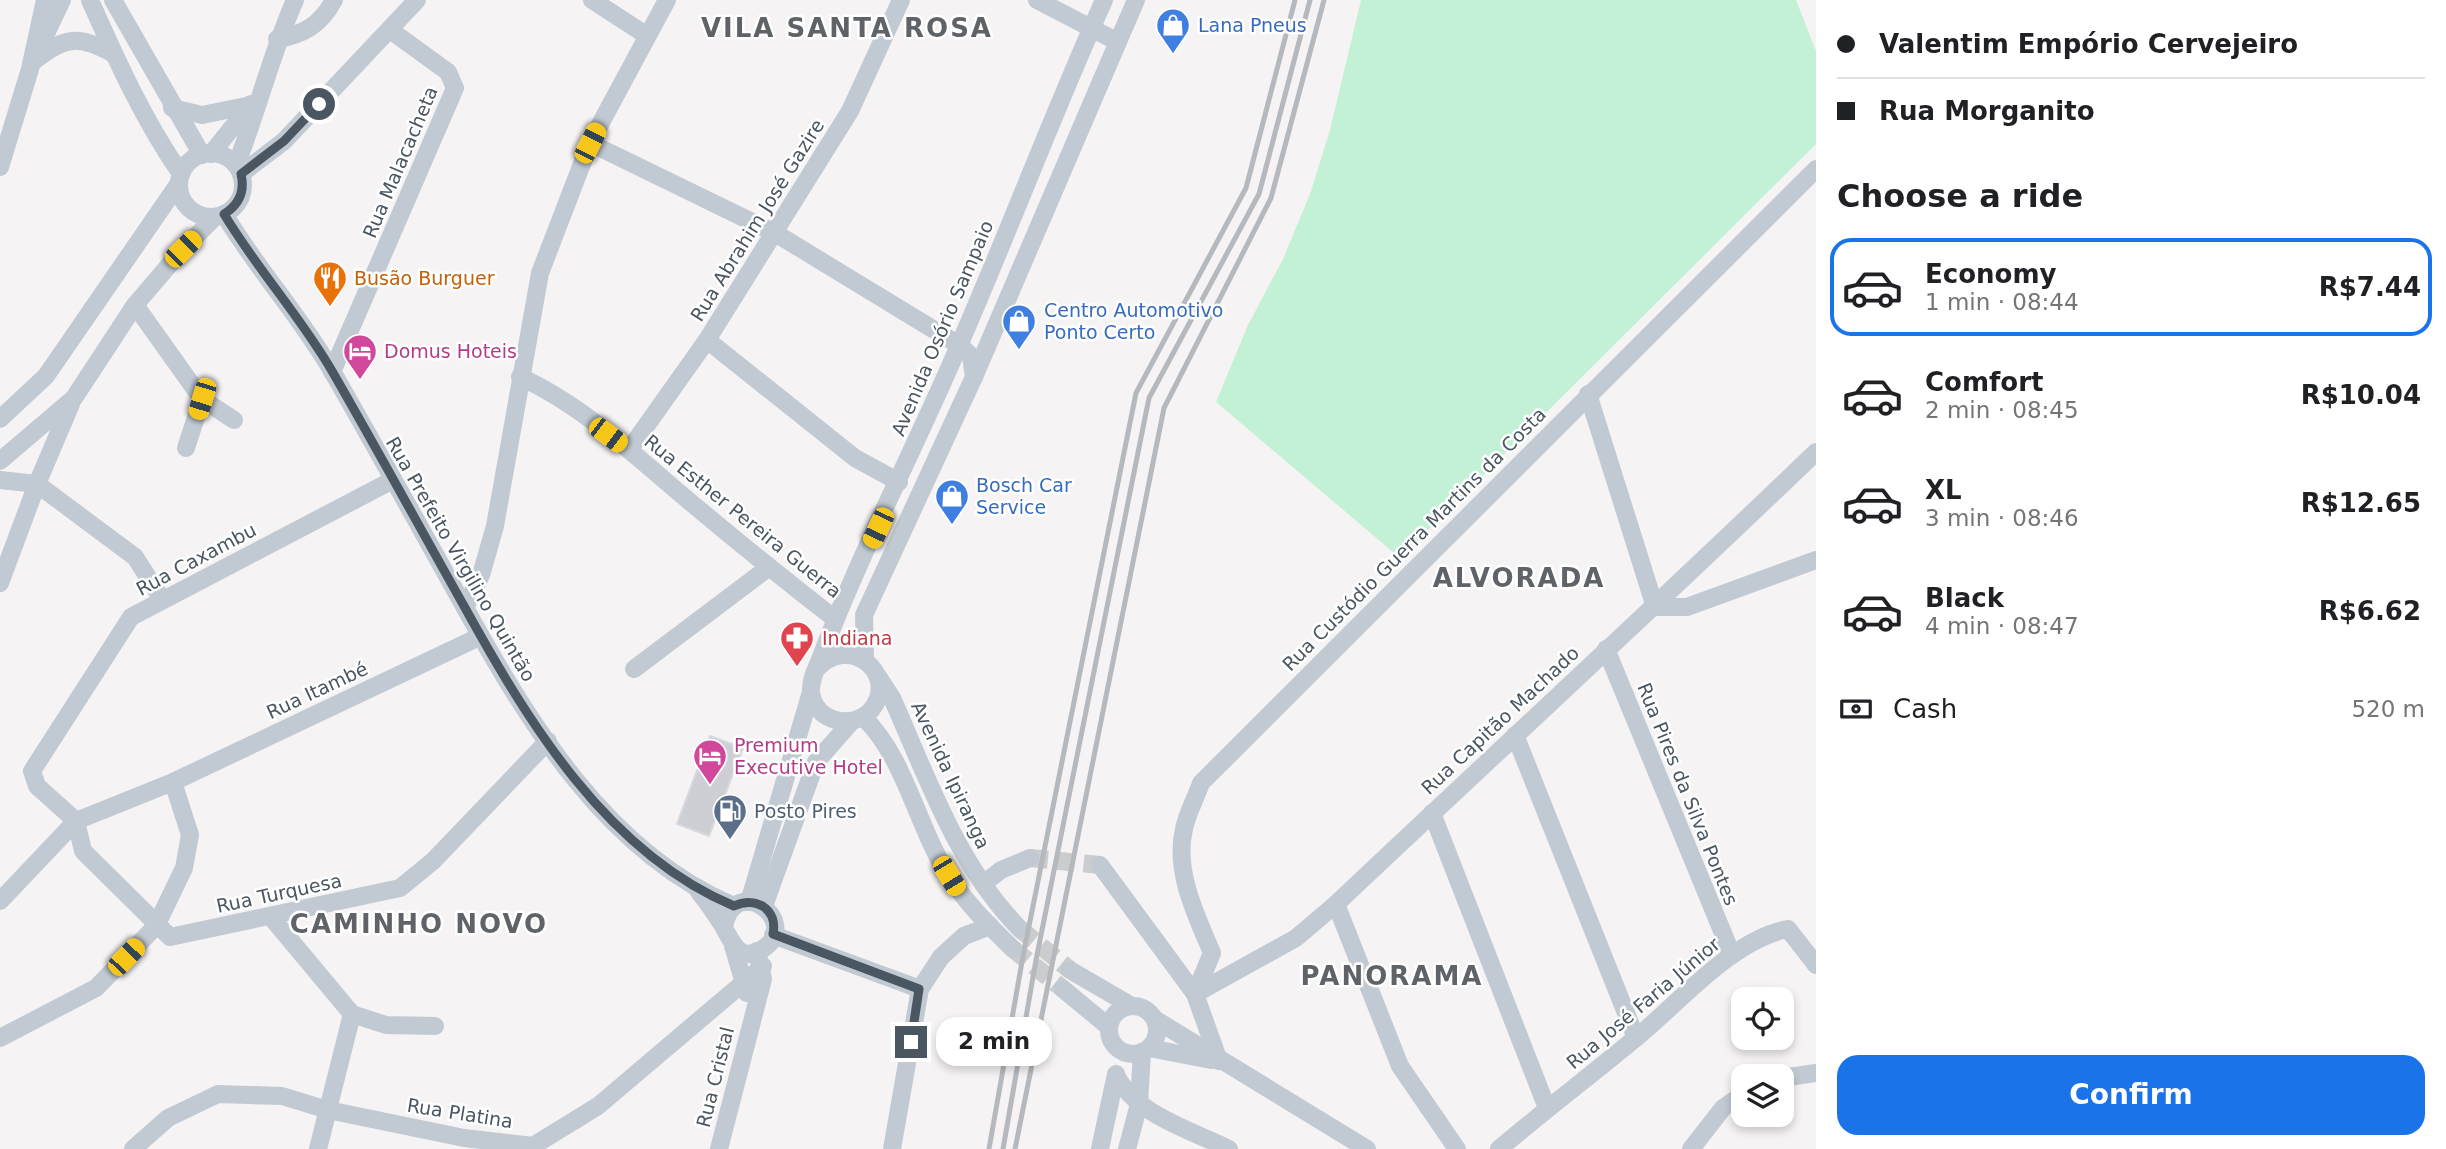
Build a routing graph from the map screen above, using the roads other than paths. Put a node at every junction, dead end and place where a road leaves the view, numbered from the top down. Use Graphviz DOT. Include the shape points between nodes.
graph roads {
  1 [pos="45,0"];
  2 [pos="62,0"];
  3 [pos="90,0"];
  4 [pos="113,0"];
  5 [pos="295,0"];
  6 [pos="334,0"];
  7 [pos="417,0"];
  8 [pos="592,0"];
  9 [pos="667,0"];
  10 [pos="901,0"];
  11 [pos="1037,0"];
  12 [pos="1104,0"];
  13 [pos="1136,0"];
  14 [pos="124,8"];
  15 [pos="390,30"];
  16 [pos="1091,30"];
  17 [pos="646,35"];
  18 [pos="277,39"];
  19 [pos="1118,42"];
  20 [pos="114,54"];
  21 [pos="32,65"];
  22 [pos="255,99"];
  23 [pos="172,108"];
  24 [pos="253,124"];
  25 [pos="284,141"];
  26 [pos="590,143"];
  27 [pos="206,154"];
  28 [pos="0,167"];
  29 [pos="238,169"];
  30 [pos="1816,169"];
  31 [pos="180,179"];
  32 [pos="219,216"];
  33 [pos="775,233"];
  34 [pos="135,305"];
  35 [pos="707,340"];
  36 [pos="959,345"];
  37 [pos="332,372"];
  38 [pos="520,377"];
  39 [pos="974,377"];
  40 [pos="1588,394"];
  41 [pos="74,398"];
  42 [pos="202,399"];
  43 [pos="0,419"];
  44 [pos="234,420"];
  45 [pos="186,448"];
  46 [pos="629,450"];
  47 [pos="1816,452"];
  48 [pos="0,461"];
  49 [pos="0,481"];
  50 [pos="391,481"];
  51 [pos="899,482"];
  52 [pos="37,484"];
  53 [pos="1816,560"];
  54 [pos="768,568"];
  55 [pos="0,583"];
  56 [pos="162,599"];
  57 [pos="1655,607"];
  58 [pos="465,608"];
  59 [pos="835,619"];
  60 [pos="479,637"];
  61 [pos="1606,649"];
  62 [pos="869,664"];
  63 [pos="634,669"];
  64 [pos="816,671"];
  65 [pos="811,692"];
  66 [pos="858,719"];
  67 [pos="1515,735"];
  68 [pos="548,741"];
  69 [pos="173,782"];
  70 [pos="1432,813"];
  71 [pos="76,821"];
  72 [pos="1030,858"];
  73 [pos="1100,865"];
  74 [pos="982,884"];
  75 [pos="699,892"];
  76 [pos="0,901"];
  77 [pos="1336,904"];
  78 [pos="749,905"];
  79 [pos="271,917"];
  80 [pos="156,926"];
  81 [pos="989,926"];
  82 [pos="724,927"];
  83 [pos="1020,929"];
  84 [pos="773,934"];
  85 [pos="733,947"];
  86 [pos="1013,948"];
  87 [pos="1732,955"];
  88 [pos="760,959"];
  89 [pos="1814,964"];
  90 [pos="1070,970"];
  91 [pos="744,983"];
  92 [pos="919,989"];
  93 [pos="1063,989"];
  94 [pos="1195,994"];
  95 [pos="1130,1005"];
  96 [pos="352,1014"];
  97 [pos="752,1015"];
  98 [pos="1156,1020"];
  99 [pos="435,1026"];
  100 [pos="1109,1027"];
  101 [pos="0,1038"];
  102 [pos="1636,1038"];
  103 [pos="1119,1049"];
  104 [pos="1146,1050"];
  105 [pos="1219,1061"];
  106 [pos="1816,1073"];
  107 [pos="1116,1075"];
  108 [pos="1794,1076"];
  109 [pos="1731,1102"];
  110 [pos="1139,1104"];
  111 [pos="1547,1108"];
  112 [pos="328,1110"];
  113 [pos="533,1147"];
  114 [pos="133,1149"];
  115 [pos="318,1149"];
  116 [pos="719,1149"];
  117 [pos="892,1149"];
  118 [pos="1100,1149"];
  119 [pos="1127,1149"];
  120 [pos="1229,1149"];
  121 [pos="1367,1149"];
  122 [pos="1457,1149"];
  123 [pos="1499,1149"];
  124 [pos="1691,1149"];
  1 -- 21 [label="street"];
  2 -- 21 [label="street"];
  3 -- 20 [label="street"];
  4 -- 14 [label="street"];
  5 -- 18 [label="street"];
  6 -- 18 [label="street" via="324,18 298,36"];
  7 -- 15 [label="street"];
  8 -- 17 [label="street"];
  9 -- 17 [label="street"];
  10 -- 33 [label="street, Rua Abrahim José Gazire" via="850,111"];
  11 -- 16 [label="street"];
  12 -- 16 [label="street, Avenida Osório Sampaio"];
  13 -- 19 [label="street"];
  14 -- 23 [label="street"];
  15 -- 25 [label="street"];
  15 -- 37 [label="street, Rua Malacacheta" via="448,72 455,88"];
  16 -- 19 [label="street"];
  16 -- 36 [label="street, Avenida Osório Sampaio"];
  17 -- 26 [label="street"];
  18 -- 22 [label="street"];
  19 -- 39 [label="street"];
  20 -- 21 [label="street" via="85,40 67,40"];
  20 -- 31 [label="street"];
  21 -- 28 [label="street"];
  22 -- 23 [label="street" via="202,115"];
  22 -- 24 [label="street"];
  22 -- 27 [label="street"];
  23 -- 27 [label="street"];
  24 -- 25 [label="street" via="263,139"];
  24 -- 29 [label="street"];
  25 -- 29 [label="street"];
  26 -- 33 [label="street"];
  26 -- 38 [label="street" via="540,273"];
  27 -- 29 [label="street" via="220,155"];
  27 -- 31 [label="street" via="193,159"];
  29 -- 32 [label="street" via="242,193 232,209"];
  30 -- 40 [label="street, Rua Custódio Guerra Martins da Costa"];
  31 -- 32 [label="street" via="180,195 194,212"];
  31 -- 43 [label="street" via="46,376"];
  32 -- 34 [label="street" via="183,249"];
  32 -- 37 [label="street, Rua Prefeito Virgilino Quintão"];
  33 -- 35 [label="street, Rua Abrahim José Gazire"];
  33 -- 36 [label="street"];
  34 -- 41 [label="street"];
  34 -- 42 [label="street"];
  35 -- 46 [label="street, Rua Abrahim José Gazire"];
  35 -- 51 [label="street" via="855,458"];
  36 -- 39 [label="street" via="971,356"];
  36 -- 51 [label="street, Avenida Osório Sampaio"];
  37 -- 50 [label="street, Rua Prefeito Virgilino Quintão"];
  38 -- 46 [label="street, Rua Esther Pereira Guerra" via="548,389"];
  38 -- 58 [label="street" via="495,526 481,575"];
  39 -- 62 [label="street" via="864,615"];
  40 -- 57 [label="street"];
  40 -- 94 [label="street, Rua Custódio Guerra Martins da Costa" via="1201,783 1184,828 1180,858 1212,953"];
  41 -- 48 [label="street"];
  41 -- 52 [label="street"];
  42 -- 44 [label="street"];
  42 -- 45 [label="street"];
  46 -- 54 [label="street, Rua Esther Pereira Guerra"];
  47 -- 57 [label="street, Rua Capitão Machado"];
  49 -- 52 [label="street"];
  50 -- 56 [label="street, Rua Caxambu"];
  50 -- 58 [label="street, Rua Prefeito Virgilino Quintão"];
  51 -- 59 [label="street, Avenida Osório Sampaio"];
  52 -- 55 [label="street"];
  52 -- 56 [label="street" via="135,557"];
  53 -- 57 [label="street" via="1687,607"];
  54 -- 59 [label="street, Rua Esther Pereira Guerra"];
  54 -- 63 [label="street"];
  56 -- 71 [label="street, Rua Caxambu" via="131,617 32,771 37,786"];
  57 -- 61 [label="street, Rua Capitão Machado"];
  58 -- 60 [label="street, Rua Prefeito Virgilino Quintão"];
  59 -- 64 [label="street, Avenida Osório Sampaio"];
  60 -- 68 [label="street, Rua Prefeito Virgilino Quintão"];
  60 -- 69 [label="street, Rua Itambé"];
  61 -- 67 [label="street, Rua Capitão Machado"];
  61 -- 87 [label="street, Rua Pires da Silva Pontes"];
  62 -- 64 [label="street" via="855,655 832,656"];
  62 -- 66 [label="street" via="879,689 877,700"];
  62 -- 74 [label="street, Avenida Ipiranga" via="892,698 960,852"];
  64 -- 65 [label="street"];
  65 -- 66 [label="street" via="821,712 841,722"];
  65 -- 78 [label="street"];
  66 -- 78 [label="street" via="816,762"];
  66 -- 81 [label="street" via="882,737 952,881"];
  67 -- 70 [label="street, Rua Capitão Machado"];
  67 -- 102 [label="street"];
  68 -- 75 [label="street, Rua Prefeito Virgilino Quintão" via="606,815"];
  68 -- 79 [label="street, Rua Turquesa" via="433,861 400,888"];
  69 -- 71 [label="street, Rua Itambé"];
  69 -- 80 [label="street" via="190,835 184,868"];
  70 -- 77 [label="street, Rua Capitão Machado"];
  70 -- 111 [label="street"];
  71 -- 76 [label="street"];
  71 -- 80 [label="street" via="83,851"];
  72 -- 74 [label="street"];
  73 -- 94 [label="street"];
  74 -- 83 [label="street, Avenida Ipiranga"];
  75 -- 78 [label="street, Rua Prefeito Virgilino Quintão"];
  75 -- 82 [label="street, Rua Prefeito Virgilino Quintão"];
  77 -- 94 [label="street, Rua Capitão Machado" via="1296,938"];
  77 -- 122 [label="street" via="1400,1066"];
  78 -- 82 [label="street"];
  78 -- 84 [label="street" via="773,919"];
  79 -- 80 [label="street, Rua Turquesa" via="170,937"];
  79 -- 96 [label="street"];
  80 -- 101 [label="street" via="96,988"];
  81 -- 86 [label="street"];
  81 -- 92 [label="street" via="964,936 941,957"];
  82 -- 85 [label="street"];
  84 -- 88 [label="street"];
  84 -- 92 [label="street"];
  85 -- 88 [label="street"];
  85 -- 91 [label="street"];
  87 -- 89 [label="street, Rua José Faria Júnior" via="1768,932 1788,929"];
  87 -- 102 [label="street, Rua José Faria Júnior"];
  88 -- 91 [label="street, Rua Platina"];
  88 -- 97 [label="street, Rua Cristal" via="763,979"];
  90 -- 95 [label="street"];
  91 -- 97 [label="street, Rua Cristal"];
  91 -- 113 [label="street, Rua Platina" via="598,1106"];
  92 -- 117 [label="street"];
  93 -- 100 [label="street"];
  94 -- 105 [label="street"];
  95 -- 98 [label="street" via="1145,1008"];
  95 -- 100 [label="street" via="1116,1013"];
  96 -- 99 [label="street" via="386,1025"];
  96 -- 112 [label="street"];
  97 -- 116 [label="street, Rua Cristal"];
  98 -- 104 [label="street" via="1158,1035"];
  98 -- 105 [label="street"];
  100 -- 103 [label="street"];
  102 -- 111 [label="street, Rua José Faria Júnior"];
  103 -- 104 [label="street" via="1126,1053"];
  103 -- 107 [label="street"];
  104 -- 105 [label="street"];
  104 -- 110 [label="street"];
  105 -- 121 [label="street"];
  106 -- 108 [label="street"];
  107 -- 110 [label="street"];
  107 -- 118 [label="street"];
  109 -- 124 [label="street"];
  110 -- 119 [label="street"];
  110 -- 120 [label="street"];
  111 -- 123 [label="street, Rua José Faria Júnior"];
  112 -- 113 [label="street, Rua Platina"];
  112 -- 114 [label="street, Rua Platina" via="282,1096 218,1094 168,1118"];
  112 -- 115 [label="street"];
}
